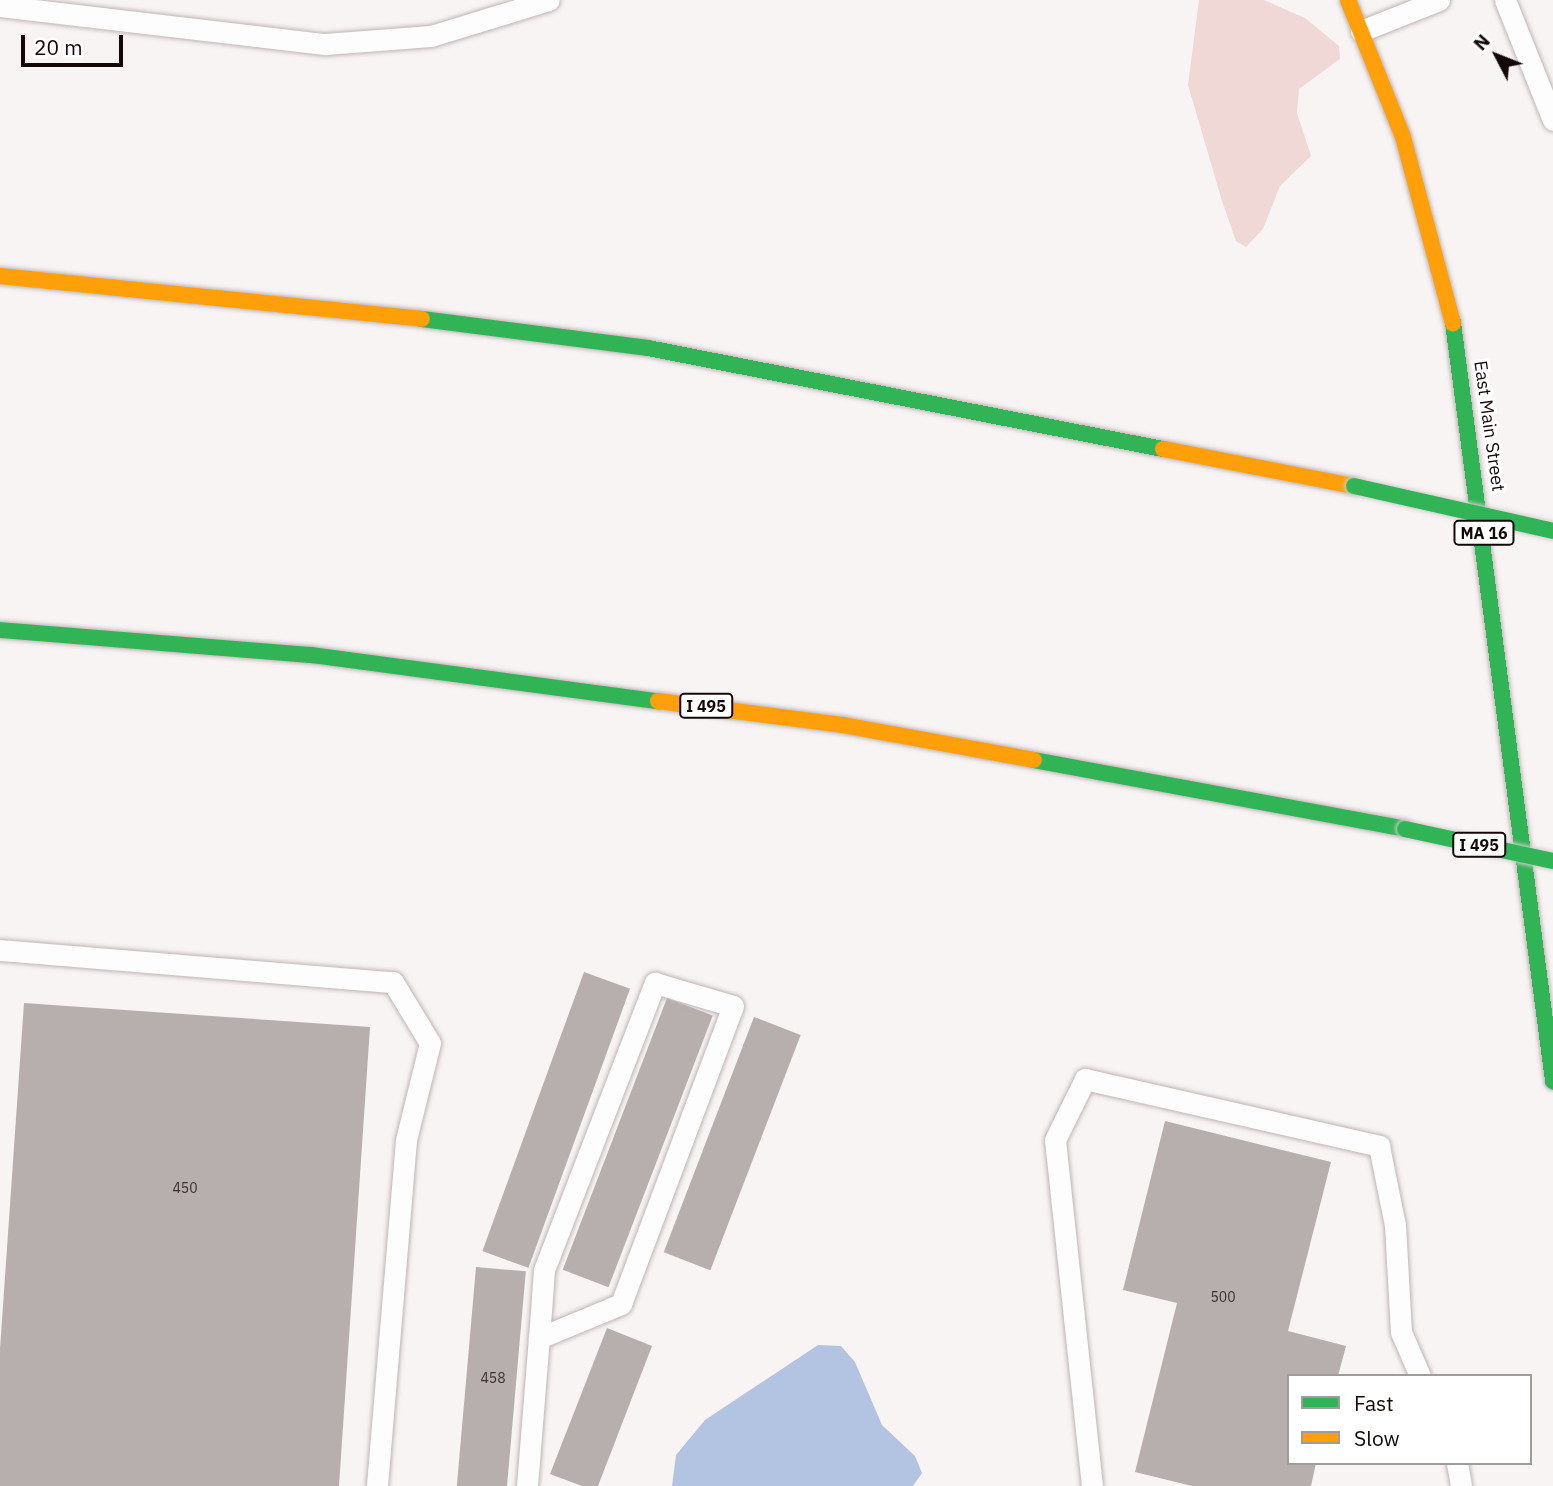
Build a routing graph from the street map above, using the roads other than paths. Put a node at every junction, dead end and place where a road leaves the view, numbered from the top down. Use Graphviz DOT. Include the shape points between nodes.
graph roads {
  1 [pos="549,0"];
  2 [pos="1348,0"];
  3 [pos="1439,0"];
  4 [pos="1505,0"];
  5 [pos="0,6"];
  6 [pos="1361,31"];
  7 [pos="1553,120"];
  8 [pos="0,276"];
  9 [pos="1553,531"];
  10 [pos="0,630"];
  11 [pos="1553,861"];
  12 [pos="0,950"];
  13 [pos="1553,1081"];
  14 [pos="539,1338"];
  15 [pos="1419,1374"];
  16 [pos="1457,1465"];
  17 [pos="377,1486"];
  18 [pos="527,1486"];
  19 [pos="1092,1486"];
  20 [pos="1461,1486"];
  1 -- 5 [label="lane" via="431,36 325,44"];
  2 -- 6 [label="main road, East Main Street / MA 16"];
  3 -- 6 [label="lane"];
  4 -- 7 [label="lane"];
  6 -- 13 [label="main road, East Main Street / MA 16" via="1417,180 1453,320"];
  8 -- 9 [label="main road, bridge" via="274,300 648,348 1354,486"];
  10 -- 11 [label="main road, I 495, bridge" via="311,655 843,725"];
  12 -- 17 [label="lane" via="393,982 430,1043 406,1140"];
  14 -- 14 [label="lane" via="544,1270 655,983 733,1006 621,1304"];
  14 -- 18 [label="lane"];
  15 -- 19 [label="lane" via="1401,1332 1395,1225 1379,1146 1085,1079 1055,1140"];
  16 -- 20 [label="lane"];
}
